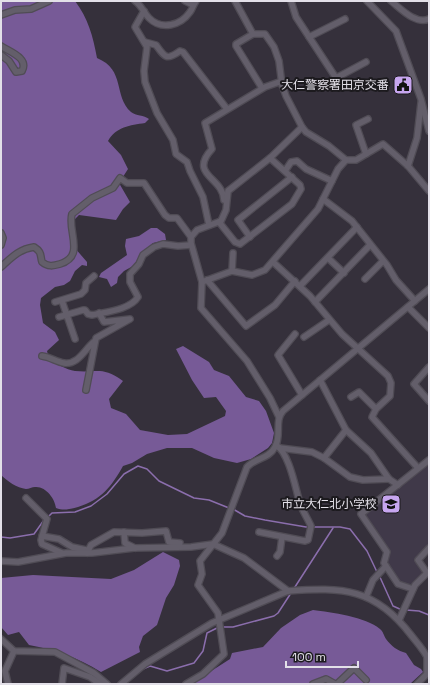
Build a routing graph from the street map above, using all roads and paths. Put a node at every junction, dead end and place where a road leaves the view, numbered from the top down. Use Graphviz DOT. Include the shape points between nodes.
graph roads {
  1 [pos="49,1"];
  2 [pos="135,1"];
  3 [pos="185,1"];
  4 [pos="236,1"];
  5 [pos="291,1"];
  6 [pos="368,1"];
  7 [pos="391,1"];
  8 [pos="195,3"];
  9 [pos="144,11"];
  10 [pos="1,15"];
  11 [pos="345,19"];
  12 [pos="429,19"];
  13 [pos="253,34"];
  14 [pos="309,37"];
  15 [pos="145,42"];
  16 [pos="1,46"];
  17 [pos="1,55"];
  18 [pos="366,62"];
  19 [pos="282,82"];
  20 [pos="262,88"];
  21 [pos="421,99"];
  22 [pos="228,109"];
  23 [pos="368,119"];
  24 [pos="302,127"];
  25 [pos="429,131"];
  26 [pos="366,154"];
  27 [pos="270,158"];
  28 [pos="346,160"];
  29 [pos="408,166"];
  30 [pos="285,171"];
  31 [pos="292,177"];
  32 [pos="332,181"];
  33 [pos="429,192"];
  34 [pos="323,199"];
  35 [pos="223,216"];
  36 [pos="219,222"];
  37 [pos="209,225"];
  38 [pos="357,227"];
  39 [pos="1,233"];
  40 [pos="191,237"];
  41 [pos="250,237"];
  42 [pos="1,245"];
  43 [pos="191,245"];
  44 [pos="370,245"];
  45 [pos="233,253"];
  46 [pos="328,258"];
  47 [pos="383,261"];
  48 [pos="274,262"];
  49 [pos="1,267"];
  50 [pos="232,271"];
  51 [pos="344,273"];
  52 [pos="94,276"];
  53 [pos="365,279"];
  54 [pos="204,281"];
  55 [pos="295,281"];
  56 [pos="300,286"];
  57 [pos="429,289"];
  58 [pos="62,301"];
  59 [pos="55,302"];
  60 [pos="315,302"];
  61 [pos="415,302"];
  62 [pos="408,307"];
  63 [pos="99,313"];
  64 [pos="66,315"];
  65 [pos="59,317"];
  66 [pos="329,320"];
  67 [pos="429,328"];
  68 [pos="296,334"];
  69 [pos="304,338"];
  70 [pos="75,339"];
  71 [pos="95,341"];
  72 [pos="357,349"];
  73 [pos="42,356"];
  74 [pos="428,369"];
  75 [pos="320,380"];
  76 [pos="86,390"];
  77 [pos="302,395"];
  78 [pos="351,397"];
  79 [pos="429,401"];
  80 [pos="376,409"];
  81 [pos="279,417"];
  82 [pos="346,430"];
  83 [pos="278,446"];
  84 [pos="324,458"];
  85 [pos="429,460"];
  86 [pos="418,468"];
  87 [pos="389,478"];
  88 [pos="398,485"];
  89 [pos="26,498"];
  90 [pos="124,532"];
  91 [pos="259,532"];
  92 [pos="42,536"];
  93 [pos="282,536"];
  94 [pos="213,544"];
  95 [pos="194,547"];
  96 [pos="135,548"];
  97 [pos="429,548"];
  98 [pos="88,552"];
  99 [pos="62,554"];
  100 [pos="277,556"];
  101 [pos="1,561"];
  102 [pos="386,566"];
  103 [pos="413,589"];
  104 [pos="288,591"];
  105 [pos="366,597"];
  106 [pos="399,620"];
  107 [pos="218,625"];
  108 [pos="1,639"];
  109 [pos="14,652"];
  110 [pos="428,658"];
  111 [pos="366,680"];
  112 [pos="8,684"];
  113 [pos="62,684"];
  114 [pos="100,684"];
  115 [pos="107,684"];
  116 [pos="121,684"];
  117 [pos="186,684"];
  118 [pos="313,684"];
  119 [pos="336,684"];
  120 [pos="417,684"];
  1 -- 10 [label="street" via="26,10 15,10"];
  2 -- 9 [label="street"];
  3 -- 8 [label="street"];
  4 -- 13 [label="street"];
  5 -- 14 [label="street" via="296,17"];
  6 -- 21 [label="street" via="396,31"];
  7 -- 12 [label="street" via="412,17 423,21"];
  8 -- 9 [label="street" via="185,18 167,26 152,21"];
  9 -- 15 [label="street" via="135,27"];
  11 -- 14 [label="street"];
  13 -- 19 [label="street" via="264,33 270,41 279,61"];
  13 -- 20 [label="street" via="236,45"];
  14 -- 18 [label="street" via="336,78"];
  15 -- 22 [label="street" via="156,45 163,55 168,57 183,52 192,60 198,73"];
  15 -- 37 [label="street" via="147,51 144,71 147,89 173,140 176,154 186,159 201,192"];
  16 -- 17 [label="street" via="21,58 24,64 22,71 16,72 9,61"];
  19 -- 20 [label="street"];
  19 -- 24 [label="street" via="286,96"];
  20 -- 22 [label="street"];
  21 -- 25 [label="street"];
  21 -- 29 [label="street" via="417,138"];
  22 -- 35 [label="street" via="205,123 212,149 203,161 206,173 223,193"];
  23 -- 26 [label="street" via="356,125"];
  24 -- 27 [label="street"];
  24 -- 28 [label="street"];
  26 -- 28 [label="street" via="354,161"];
  26 -- 29 [label="street" via="383,144"];
  27 -- 30 [label="street"];
  27 -- 35 [label="street" via="228,191"];
  28 -- 32 [label="street"];
  29 -- 33 [label="street"];
  30 -- 31 [label="street"];
  30 -- 32 [label="street" via="291,162 297,161 306,169"];
  31 -- 41 [label="street" via="301,186 294,202"];
  31 -- 41 [label="street" via="238,220"];
  32 -- 34 [label="street"];
  34 -- 38 [label="street"];
  34 -- 48 [label="street" via="311,218"];
  35 -- 36 [label="street"];
  36 -- 37 [label="street"];
  36 -- 41 [label="street" via="236,243 242,243"];
  37 -- 40 [label="street" via="197,230"];
  38 -- 44 [label="street"];
  38 -- 46 [label="street"];
  39 -- 42 [label="street"];
  40 -- 43 [label="street"];
  40 -- 49 [label="street" via="177,218 165,215 144,183 127,183 120,178 113,188 92,198 72,214 75,248 68,260 54,266 45,265 42,262 42,254 34,247 13,255"];
  43 -- 54 [label="street"];
  43 -- 63 [label="street" via="163,244 147,251 130,274 130,282 138,296 137,299 120,308"];
  44 -- 47 [label="street"];
  44 -- 51 [label="street"];
  45 -- 50 [label="street"];
  46 -- 51 [label="street"];
  46 -- 56 [label="street"];
  47 -- 53 [label="street"];
  47 -- 61 [label="street"];
  48 -- 50 [label="street" via="252,275"];
  48 -- 55 [label="street"];
  50 -- 54 [label="street"];
  51 -- 60 [label="street"];
  52 -- 58 [label="street" via="86,283 81,294"];
  54 -- 55 [label="street" via="246,326 275,305"];
  54 -- 81 [label="street" via="201,308 247,361"];
  55 -- 56 [label="street"];
  56 -- 60 [label="street"];
  57 -- 61 [label="street"];
  58 -- 59 [label="street"];
  58 -- 64 [label="street"];
  60 -- 66 [label="street"];
  61 -- 62 [label="street"];
  62 -- 67 [label="street"];
  62 -- 72 [label="street"];
  63 -- 64 [label="street" via="89,315 82,310"];
  63 -- 71 [label="street" via="104,322 130,319 98,336"];
  64 -- 65 [label="street"];
  64 -- 70 [label="street"];
  66 -- 69 [label="street"];
  66 -- 72 [label="street"];
  68 -- 77 [label="street" via="278,355"];
  71 -- 73 [label="street" via="72,362 64,363"];
  71 -- 76 [label="street"];
  72 -- 75 [label="street"];
  72 -- 80 [label="street" via="388,376 391,383 390,396"];
  74 -- 79 [label="street" via="414,384"];
  75 -- 77 [label="street"];
  75 -- 82 [label="street"];
  77 -- 81 [label="street"];
  78 -- 80 [label="street" via="360,392"];
  80 -- 86 [label="street" via="372,417"];
  81 -- 83 [label="street"];
  82 -- 84 [label="street"];
  82 -- 87 [label="street" via="371,453"];
  83 -- 84 [label="street" via="306,450"];
  83 -- 93 [label="street" via="311,528 308,540 305,541"];
  83 -- 94 [label="street" via="270,454 247,467 222,533"];
  84 -- 87 [label="street" via="350,477 363,480"];
  85 -- 86 [label="street"];
  86 -- 88 [label="street"];
  87 -- 88 [label="street"];
  88 -- 102 [label="street" via="362,514 387,552 384,561"];
  89 -- 92 [label="street" via="46,518"];
  90 -- 95 [label="street" via="166,531 169,542 190,544"];
  90 -- 96 [label="street" via="125,542"];
  90 -- 98 [label="street" via="114,532 106,536 91,545"];
  91 -- 93 [label="street"];
  92 -- 98 [label="street" via="59,539"];
  92 -- 99 [label="street" via="42,544"];
  93 -- 100 [label="street"];
  94 -- 95 [label="street"];
  94 -- 104 [label="street" via="244,558"];
  94 -- 107 [label="street" via="200,561 202,574 198,582 199,588 216,610"];
  95 -- 96 [label="street"];
  96 -- 98 [label="street"];
  97 -- 103 [label="street" via="418,560 427,573"];
  98 -- 99 [label="street"];
  99 -- 101 [label="street" via="18,562"];
  102 -- 103 [label="street" via="398,584"];
  102 -- 105 [label="street" via="373,580"];
  103 -- 106 [label="street"];
  104 -- 105 [label="street" via="330,590 353,592"];
  104 -- 107 [label="street"];
  105 -- 106 [label="street" via="381,605"];
  106 -- 110 [label="street" via="425,648"];
  107 -- 116 [label="street" via="145,664"];
  107 -- 117 [label="street" via="223,656 203,674"];
  108 -- 109 [label="street"];
  109 -- 112 [label="street" via="5,671"];
  109 -- 115 [label="street" via="55,652 94,673"];
  110 -- 120 [label="street" via="427,674"];
  111 -- 119 [label="street" via="354,668"];
  113 -- 114 [label="street" via="64,668 90,677"];
  118 -- 119 [label="street" via="326,679"];
}
